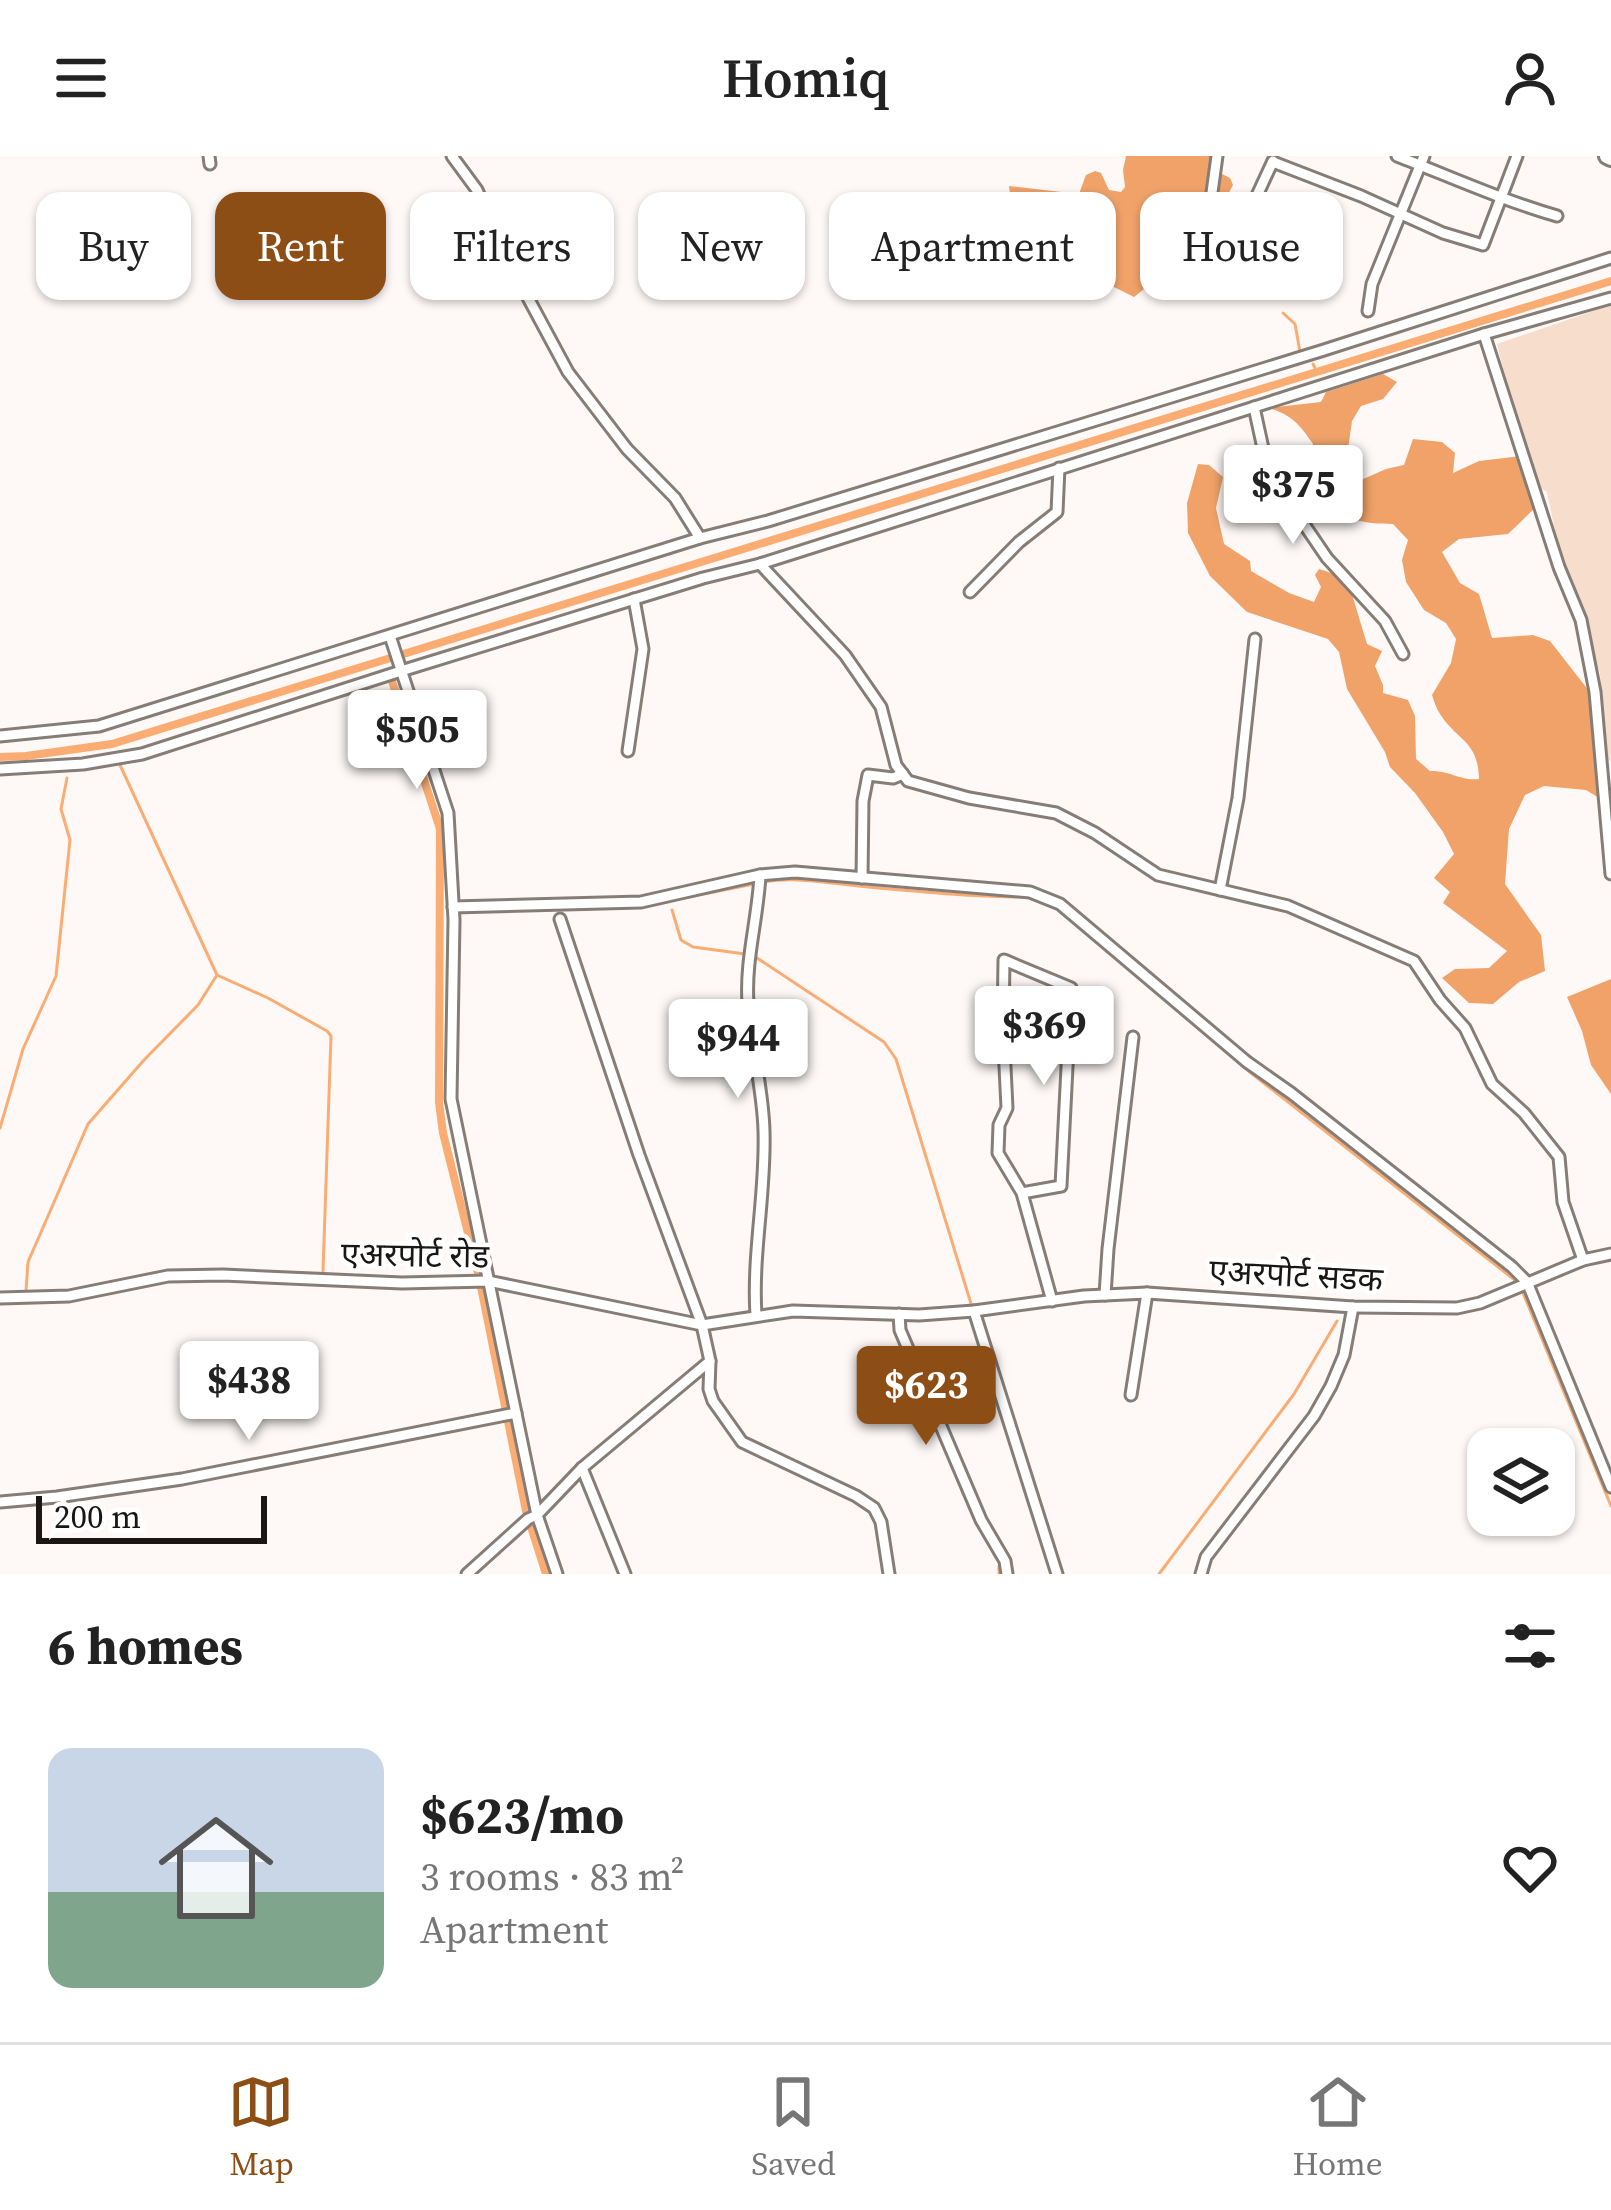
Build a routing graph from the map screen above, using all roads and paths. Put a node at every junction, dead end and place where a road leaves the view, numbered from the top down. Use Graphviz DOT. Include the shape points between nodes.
graph roads {
  1 [pos="452,156"];
  2 [pos="1217,156"];
  3 [pos="1397,156"];
  4 [pos="1517,156"];
  5 [pos="1274,159"];
  6 [pos="1423,161"];
  7 [pos="1212,192"];
  8 [pos="1259,192"];
  9 [pos="1500,199"];
  10 [pos="1402,213"];
  11 [pos="1557,216"];
  12 [pos="1611,258"];
  13 [pos="1611,298"];
  14 [pos="1368,311"];
  15 [pos="1484,334"];
  16 [pos="1253,407"];
  17 [pos="1059,468"];
  18 [pos="700,538"];
  19 [pos="760,565"];
  20 [pos="970,592"];
  21 [pos="634,599"];
  22 [pos="391,639"];
  23 [pos="1256,639"];
  24 [pos="1403,654"];
  25 [pos="401,670"];
  26 [pos="0,736"];
  27 [pos="628,751"];
  28 [pos="0,769"];
  29 [pos="903,774"];
  30 [pos="1611,874"];
  31 [pos="862,878"];
  32 [pos="760,881"];
  33 [pos="1220,890"];
  34 [pos="453,912"];
  35 [pos="560,920"];
  36 [pos="1133,1037"];
  37 [pos="1022,1193"];
  38 [pos="1611,1254"];
  39 [pos="1582,1260"];
  40 [pos="488,1280"];
  41 [pos="1527,1282"];
  42 [pos="1147,1293"];
  43 [pos="1105,1295"];
  44 [pos="0,1298"];
  45 [pos="1052,1301"];
  46 [pos="1353,1307"];
  47 [pos="972,1311"];
  48 [pos="899,1314"];
  49 [pos="756,1316"];
  50 [pos="702,1325"];
  51 [pos="710,1361"];
  52 [pos="1131,1395"];
  53 [pos="510,1414"];
  54 [pos="582,1468"];
  55 [pos="1611,1487"];
  56 [pos="0,1502"];
  57 [pos="532,1517"];
  58 [pos="467,1574"];
  59 [pos="557,1574"];
  60 [pos="625,1574"];
  61 [pos="889,1574"];
  62 [pos="1007,1574"];
  63 [pos="1057,1574"];
  64 [pos="1201,1574"];
  1 -- 18 [label="street" via="568,372"];
  2 -- 7 [label="street"];
  3 -- 6 [label="street"];
  4 -- 9 [label="street"];
  5 -- 8 [label="street"];
  5 -- 10 [label="street"];
  6 -- 9 [label="street"];
  6 -- 10 [label="street"];
  9 -- 10 [label="street" via="1483,245"];
  9 -- 11 [label="street"];
  10 -- 14 [label="street"];
  12 -- 18 [label="street"];
  13 -- 15 [label="street"];
  15 -- 16 [label="street"];
  15 -- 30 [label="street" via="1581,620"];
  16 -- 17 [label="street"];
  16 -- 24 [label="street" via="1282,492"];
  17 -- 19 [label="street"];
  17 -- 20 [label="street" via="1057,512"];
  18 -- 22 [label="street"];
  19 -- 21 [label="street"];
  19 -- 29 [label="street" via="845,655 881,707"];
  21 -- 25 [label="street"];
  21 -- 27 [label="street" via="643,649"];
  22 -- 25 [label="street"];
  22 -- 26 [label="street" via="99,726"];
  23 -- 33 [label="street"];
  25 -- 28 [label="street" via="142,754"];
  25 -- 34 [label="street" via="448,813"];
  29 -- 31 [label="street" via="868,775"];
  29 -- 33 [label="street" via="969,798 1056,813 1158,875"];
  31 -- 32 [label="street" via="795,872"];
  31 -- 41 [label="street" via="1030,892 1060,904"];
  32 -- 34 [label="street" via="641,902"];
  32 -- 49 [label="street" via="748,1004 764,1133"];
  33 -- 39 [label="street" via="1288,906 1414,961 1466,1028 1492,1084 1559,1157"];
  34 -- 40 [label="street" via="451,1099"];
  35 -- 50 [label="street"];
  36 -- 43 [label="street"];
  37 -- 37 [label="street" via="998,1153 1007,1108 1004,960 1070,988 1061,1186"];
  37 -- 45 [label="street"];
  38 -- 39 [label="street, एअरपोर्ट सडक"];
  39 -- 41 [label="street, एअरपोर्ट सडक"];
  40 -- 44 [label="street, एअरपोर्ट रोड" via="168,1276 69,1296"];
  40 -- 50 [label="street, एअरपोर्ट रोड"];
  40 -- 53 [label="street"];
  41 -- 46 [label="street, एअरपोर्ट सडक" via="1457,1308"];
  41 -- 55 [label="street"];
  42 -- 43 [label="street, एअरपोर्ट सडक"];
  42 -- 46 [label="street, एअरपोर्ट सडक"];
  42 -- 52 [label="street"];
  43 -- 45 [label="street, एअरपोर्ट सडक"];
  45 -- 47 [label="street, एअरपोर्ट सडक"];
  46 -- 64 [label="street" via="1344,1354 1314,1416 1214,1545"];
  47 -- 48 [label="street, एअरपोर्ट रोड"];
  47 -- 63 [label="street"];
  48 -- 49 [label="street, एअरपोर्ट रोड"];
  48 -- 62 [label="street" via="899,1330"];
  49 -- 50 [label="street, एअरपोर्ट रोड"];
  50 -- 51 [label="street"];
  51 -- 54 [label="street"];
  51 -- 61 [label="street" via="713,1401 742,1442 874,1508"];
  53 -- 56 [label="street" via="182,1479"];
  53 -- 57 [label="street"];
  54 -- 57 [label="street"];
  54 -- 60 [label="street"];
  57 -- 58 [label="street"];
  57 -- 59 [label="street"];
}
